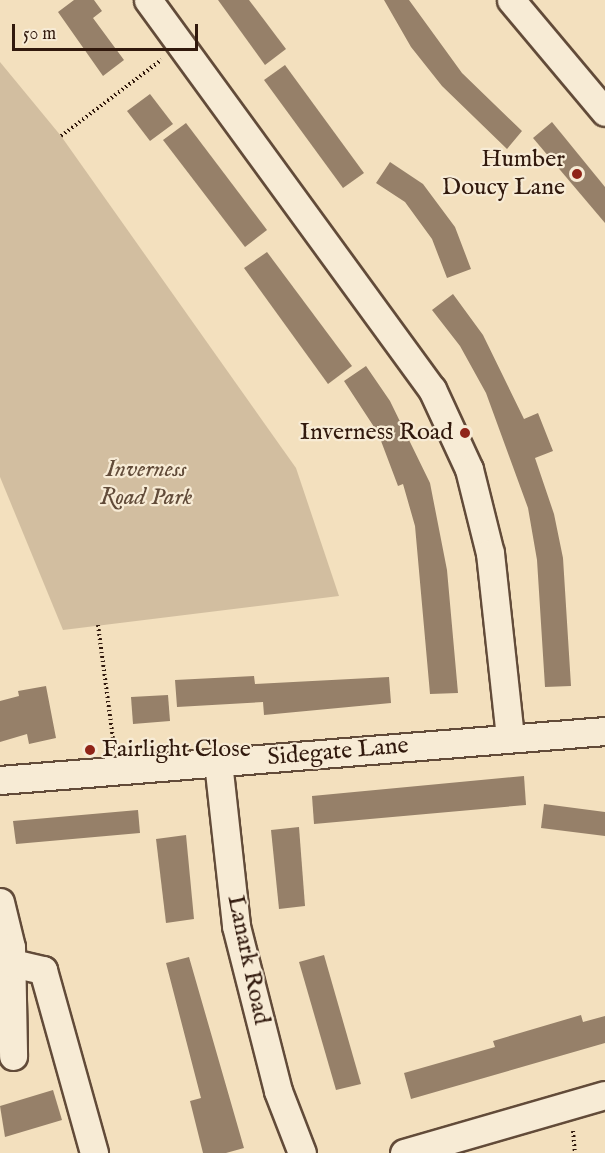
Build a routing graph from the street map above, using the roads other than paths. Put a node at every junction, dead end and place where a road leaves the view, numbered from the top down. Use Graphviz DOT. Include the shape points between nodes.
graph roads {
  1 [pos="148,0"];
  2 [pos="511,0"];
  3 [pos="605,112"];
  4 [pos="605,731"];
  5 [pos="510,738"];
  6 [pos="218,762"];
  7 [pos="0,780"];
  8 [pos="0,902"];
  9 [pos="12,963"];
  10 [pos="13,1056"];
  11 [pos="605,1095"];
  12 [pos="481,1142"];
  13 [pos="94,1153"];
  14 [pos="302,1153"];
  15 [pos="404,1153"];
  1 -- 5 [label="street" via="432,389 469,469 490,554"];
  2 -- 3 [label="street"];
  4 -- 5 [label="street, Sidegate Lane"];
  5 -- 6 [label="street, Sidegate Lane"];
  6 -- 7 [label="street, Sidegate Lane"];
  6 -- 14 [label="street, Lanark Road" via="236,926 278,1091"];
  8 -- 9 [label="street"];
  9 -- 10 [label="street"];
  9 -- 13 [label="street" via="42,970"];
  11 -- 12 [label="street"];
  12 -- 15 [label="street"];
}
